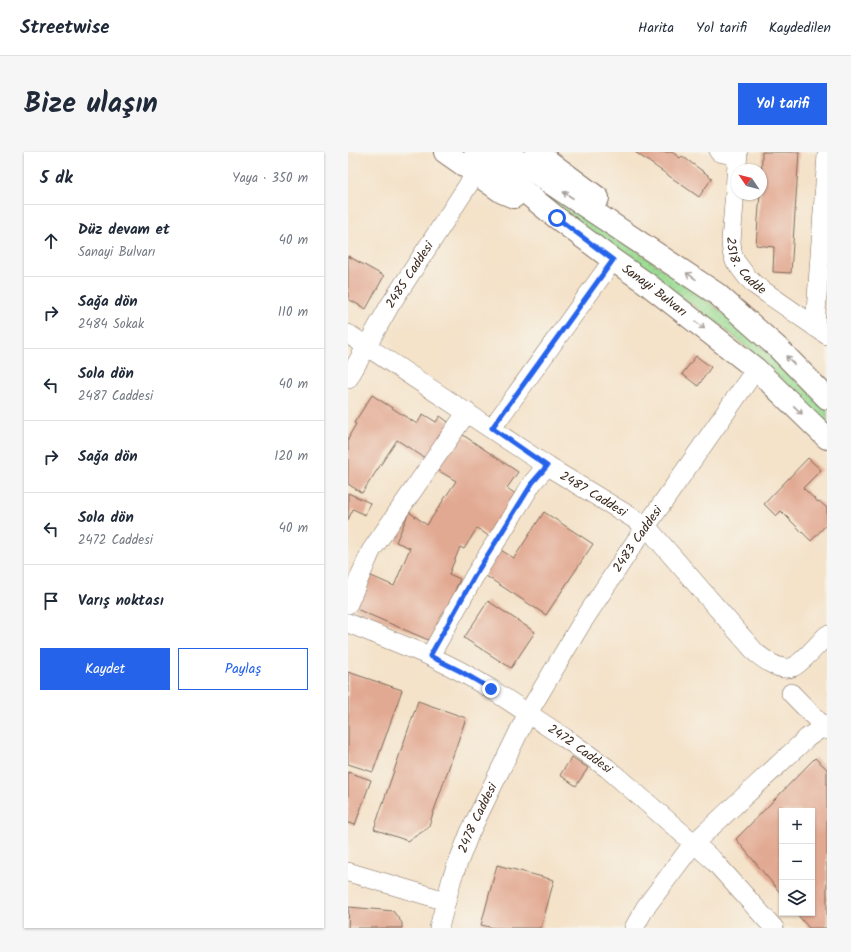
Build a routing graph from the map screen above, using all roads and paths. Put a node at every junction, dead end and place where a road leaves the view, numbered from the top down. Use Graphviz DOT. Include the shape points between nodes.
graph roads {
  1 [pos="446,152"];
  2 [pos="506,152"];
  3 [pos="536,152"];
  4 [pos="731,154"];
  5 [pos="827,155"];
  6 [pos="476,162"];
  7 [pos="636,239"];
  8 [pos="613,260"];
  9 [pos="821,331"];
  10 [pos="348,334"];
  11 [pos="366,346"];
  12 [pos="756,370"];
  13 [pos="348,379"];
  14 [pos="827,398"];
  15 [pos="467,412"];
  16 [pos="492,428"];
  17 [pos="827,438"];
  18 [pos="547,466"];
  19 [pos="646,526"];
  20 [pos="348,604"];
  21 [pos="348,623"];
  22 [pos="827,635"];
  23 [pos="430,656"];
  24 [pos="791,693"];
  25 [pos="528,713"];
  26 [pos="826,727"];
  27 [pos="694,844"];
  28 [pos="348,873"];
  29 [pos="446,901"];
  30 [pos="439,928"];
  31 [pos="634,928"];
  32 [pos="774,928"];
  1 -- 6 [label="main road, Sanayi Bulvarı"];
  7 -- 2 [label="main road, one-way"];
  3 -- 7 [label="main road" via="616,212 628,224"];
  4 -- 9 [label="street, 2518. Cadde" via="731,241 735,261 755,285"];
  5 -- 9 [label="street"];
  6 -- 8 [label="main road, Sanayi Bulvarı" via="502,192 557,218"];
  6 -- 11 [label="street, 2485 Caddesi"];
  14 -- 7 [label="main road, one-way" via="778,348 717,294"];
  8 -- 12 [label="main road, Sanayi Bulvarı, one-way"];
  8 -- 16 [label="street"];
  10 -- 11 [label="street, 2487 Caddesi"];
  11 -- 13 [label="street, 2485 Caddesi"];
  11 -- 15 [label="street, 2487 Caddesi"];
  12 -- 17 [label="main road, Sanayi Bulvarı, one-way"];
  12 -- 19 [label="street, 2483 Caddesi"];
  15 -- 16 [label="street, 2487 Caddesi"];
  15 -- 20 [label="street" via="370,552"];
  16 -- 18 [label="street, 2487 Caddesi"];
  18 -- 19 [label="street, 2487 Caddesi"];
  18 -- 23 [label="street" via="533,482 474,577"];
  19 -- 22 [label="street, 2487 Caddesi" via="756,652 770,663 784,668 793,667"];
  19 -- 25 [label="street, 2483 Caddesi" via="581,624"];
  21 -- 23 [label="street, 2472 Caddesi"];
  23 -- 25 [label="street, 2472 Caddesi" via="479,682"];
  24 -- 26 [label="street"];
  25 -- 27 [label="street, 2472 Caddesi" via="607,768"];
  25 -- 29 [label="street, 2478 Caddesi" via="470,832"];
  26 -- 27 [label="street" via="807,738"];
  27 -- 31 [label="street" via="645,908"];
  27 -- 32 [label="street, 2472 Caddesi" via="719,866"];
  28 -- 29 [label="street"];
  29 -- 30 [label="street, 2478 Caddesi"];
}
